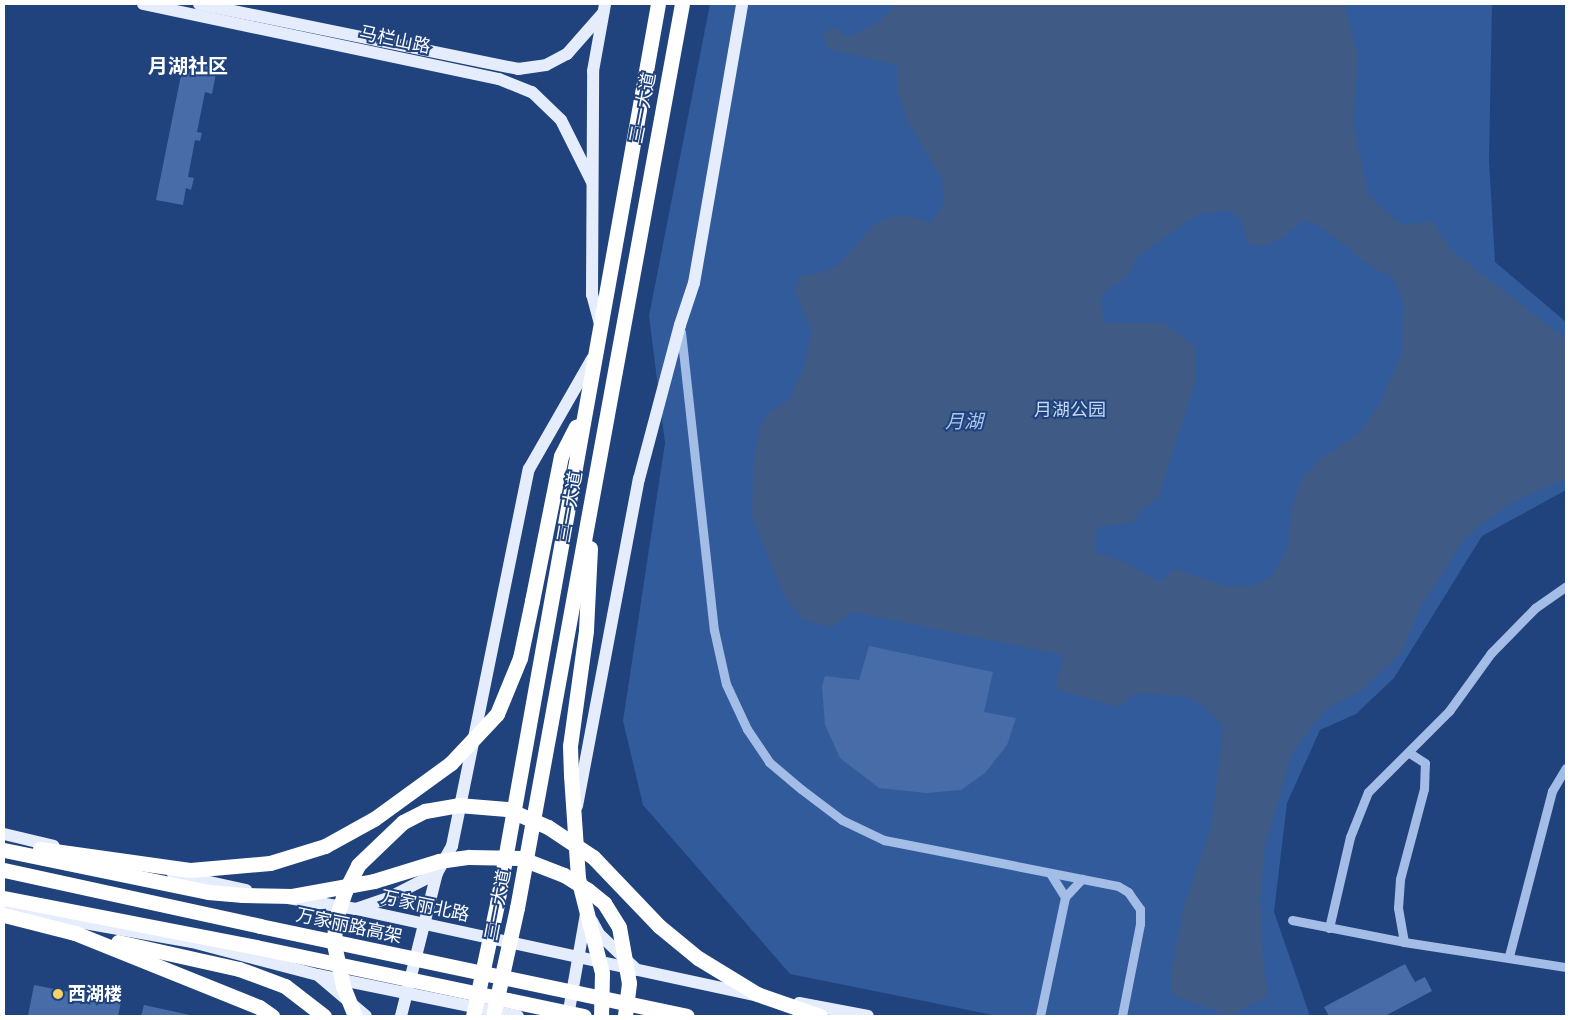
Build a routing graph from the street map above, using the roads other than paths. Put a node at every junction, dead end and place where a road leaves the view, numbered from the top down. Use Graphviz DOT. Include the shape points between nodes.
graph roads {
  1 [pos="143,4"];
  2 [pos="199,4"];
  3 [pos="658,4"];
  4 [pos="682,4"];
  5 [pos="742,4"];
  6 [pos="604,8"];
  7 [pos="592,182"];
  8 [pos="680,324"];
  9 [pos="600,325"];
  10 [pos="592,359"];
  11 [pos="583,414"];
  12 [pos="594,479"];
  13 [pos="1566,586"];
  14 [pos="1408,752"];
  15 [pos="1566,768"];
  16 [pos="4,834"];
  17 [pos="4,848"];
  18 [pos="4,870"];
  19 [pos="437,873"];
  20 [pos="1050,873"];
  21 [pos="1082,879"];
  22 [pos="1065,897"];
  23 [pos="4,898"];
  24 [pos="4,909"];
  25 [pos="356,909"];
  26 [pos="587,912"];
  27 [pos="4,914"];
  28 [pos="1292,920"];
  29 [pos="424,924"];
  30 [pos="1329,928"];
  31 [pos="75,933"];
  32 [pos="1404,942"];
  33 [pos="1509,956"];
  34 [pos="578,957"];
  35 [pos="1566,967"];
  36 [pos="637,970"];
  37 [pos="318,975"];
  38 [pos="406,994"];
  39 [pos="272,1016"];
  40 [pos="324,1016"];
  41 [pos="354,1016"];
  42 [pos="366,1016"];
  43 [pos="401,1016"];
  44 [pos="473,1016"];
  45 [pos="493,1016"];
  46 [pos="518,1016"];
  47 [pos="568,1016"];
  48 [pos="584,1016"];
  49 [pos="601,1016"];
  50 [pos="625,1016"];
  51 [pos="687,1016"];
  52 [pos="820,1016"];
  53 [pos="868,1016"];
  54 [pos="1040,1016"];
  55 [pos="1122,1016"];
  1 -- 7 [label="main road, 马栏山路" via="499,79 532,92 561,120"];
  2 -- 6 [label="main road, 马栏山路" via="518,69 546,66 567,54"];
  3 -- 9 [label="highway, 三一大道"];
  4 -- 12 [label="highway, 三一大道"];
  5 -- 8 [label="main road" via="694,283"];
  6 -- 7 [label="main road" via="593,71"];
  7 -- 9 [label="main road" via="592,295"];
  8 -- 20 [label="street" via="714,630 726,684 747,729 769,762 842,820 884,840"];
  8 -- 26 [label="main road" via="639,479 574,824 578,883"];
  9 -- 10 [label="highway, 三一大道"];
  10 -- 11 [label="highway, 三一大道"];
  10 -- 19 [label="main road" via="529,469 454,838"];
  11 -- 17 [label="highway, bridge" via="561,456 520,658 496,714 450,763 374,819 325,846 270,863 190,870 78,852"];
  11 -- 44 [label="highway, 三一大道, bridge"];
  12 -- 45 [label="highway, 三一大道, bridge" via="517,908"];
  12 -- 49 [label="highway, bridge" via="586,630 573,718 571,775 578,878 602,974"];
  13 -- 14 [label="street" via="1535,608 1497,647 1449,711"];
  14 -- 30 [label="street" via="1368,792 1350,837"];
  14 -- 32 [label="street" via="1426,763 1424,789 1400,878 1398,908"];
  15 -- 33 [label="street" via="1552,790"];
  16 -- 25 [label="main road, 万家丽北路" via="206,882"];
  17 -- 50 [label="highway, bridge" via="208,892 292,896 374,881 439,861 469,857 520,858 564,874 604,903 619,926 629,983"];
  18 -- 51 [label="highway, 万家丽路高架, bridge"];
  19 -- 25 [label="main road" via="388,898"];
  19 -- 29 [label="main road"];
  20 -- 21 [label="street"];
  20 -- 22 [label="street"];
  21 -- 22 [label="street"];
  21 -- 55 [label="street" via="1128,892 1140,909"];
  22 -- 54 [label="street"];
  23 -- 48 [label="highway, bridge"];
  24 -- 37 [label="main road" via="192,942"];
  25 -- 29 [label="main road, 万家丽北路"];
  26 -- 34 [label="main road"];
  26 -- 36 [label="main road" via="599,934"];
  27 -- 31 [label="highway"];
  28 -- 30 [label="street"];
  29 -- 34 [label="main road, 万家丽北路"];
  29 -- 38 [label="main road"];
  30 -- 32 [label="street"];
  31 -- 39 [label="highway" via="259,1007"];
  31 -- 40 [label="highway" via="239,969 286,986"];
  32 -- 33 [label="street"];
  33 -- 35 [label="street"];
  34 -- 36 [label="main road, 万家丽北路"];
  34 -- 47 [label="main road"];
  36 -- 53 [label="main road, 万家丽北路"];
  37 -- 38 [label="main road"];
  37 -- 42 [label="main road"];
  38 -- 43 [label="main road"];
  38 -- 46 [label="main road"];
  41 -- 52 [label="highway, bridge" via="343,986 334,944 335,922 345,891 358,865 403,822 425,811 458,805 507,809 548,827 593,858 659,926 698,958 757,994"];
}
